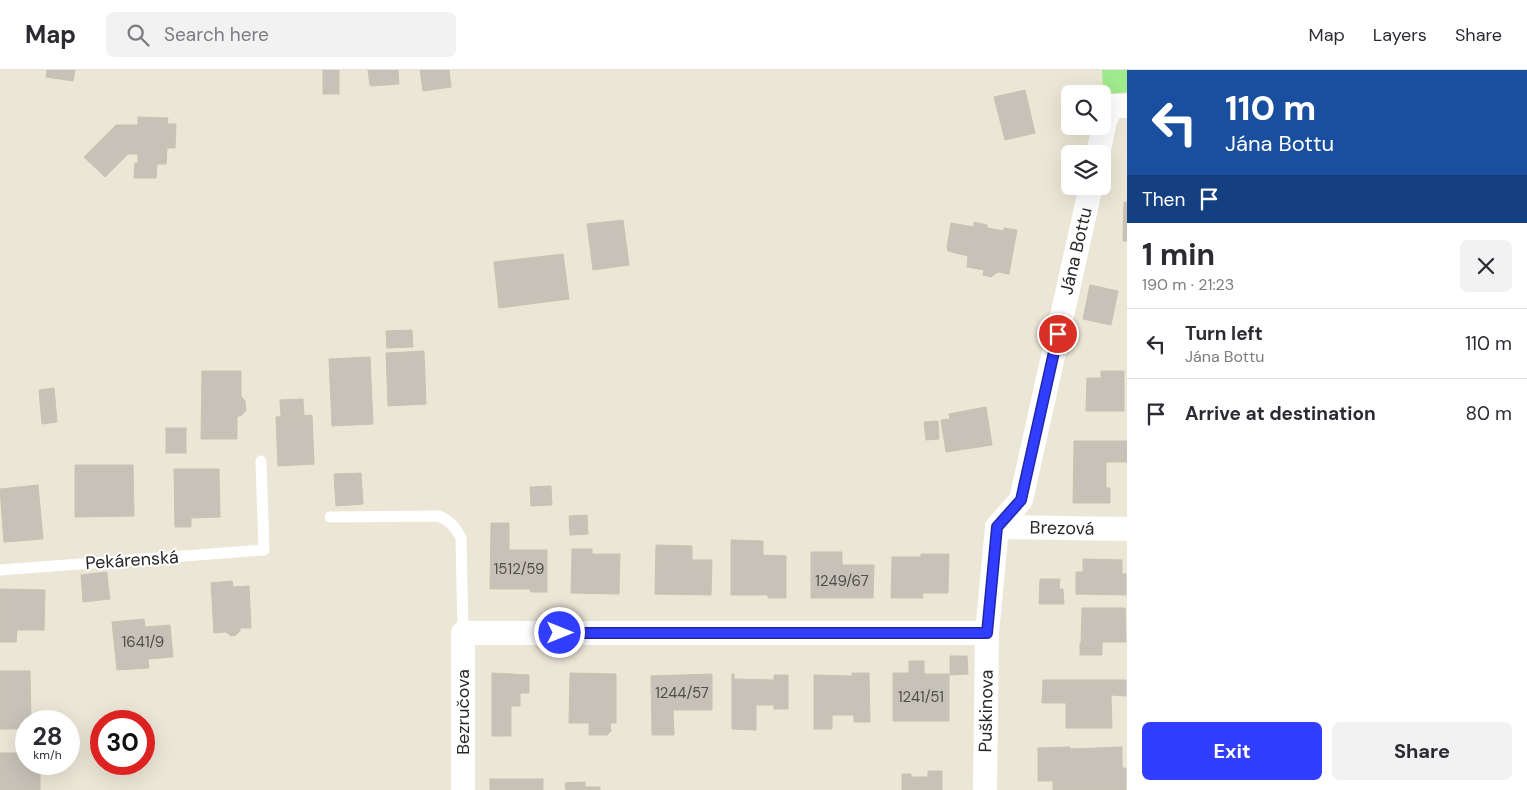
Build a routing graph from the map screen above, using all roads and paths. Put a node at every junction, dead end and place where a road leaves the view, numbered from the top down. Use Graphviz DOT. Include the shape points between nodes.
graph roads {
  1 [pos="1127,106"];
  2 [pos="1100,145"];
  3 [pos="1088,195"];
  4 [pos="260,462"];
  5 [pos="330,517"];
  6 [pos="997,527"];
  7 [pos="1127,529"];
  8 [pos="0,570"];
  9 [pos="462,633"];
  10 [pos="987,633"];
  11 [pos="462,790"];
  12 [pos="984,790"];
  1 -- 2 [label="street" via="1112,106"];
  3 -- 6 [label="street, Jána Bottu" via="1021,500"];
  4 -- 8 [label="lane, Pekárenská" via="264,550"];
  5 -- 9 [label="lane" via="438,516 456,527 461,538"];
  6 -- 7 [label="street, Brezová"];
  6 -- 10 [label="street"];
  9 -- 10 [label="street"];
  9 -- 11 [label="street, Bezručova"];
  10 -- 12 [label="street, Puškinova"];
}
